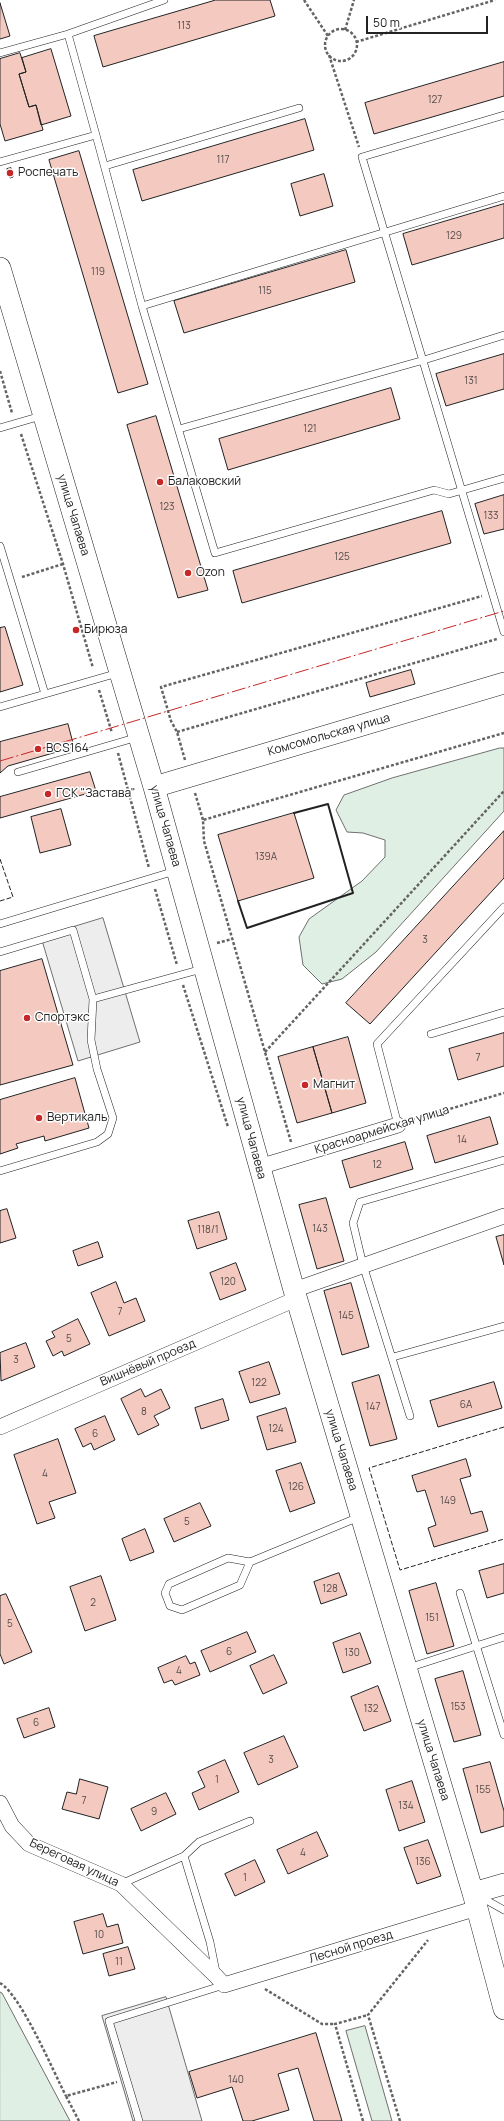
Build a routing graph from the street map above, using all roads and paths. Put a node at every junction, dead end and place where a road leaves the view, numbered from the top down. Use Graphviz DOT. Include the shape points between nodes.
graph roads {
  1 [pos="164,0"];
  2 [pos="304,0"];
  3 [pos="354,0"];
  4 [pos="495,0"];
  5 [pos="345,30"];
  6 [pos="68,34"];
  7 [pos="328,36"];
  8 [pos="356,42"];
  9 [pos="0,53"];
  10 [pos="328,55"];
  11 [pos="299,108"];
  12 [pos="504,115"];
  13 [pos="96,134"];
  14 [pos="362,157"];
  15 [pos="0,162"];
  16 [pos="105,166"];
  17 [pos="504,196"];
  18 [pos="385,232"];
  19 [pos="0,268"];
  20 [pos="142,306"];
  21 [pos="504,335"];
  22 [pos="424,360"];
  23 [pos="0,371"];
  24 [pos="43,416"];
  25 [pos="15,424"];
  26 [pos="0,428"];
  27 [pos="179,429"];
  28 [pos="504,478"];
  29 [pos="462,490"];
  30 [pos="0,546"];
  31 [pos="63,564"];
  32 [pos="11,580"];
  33 [pos="492,594"];
  34 [pos="504,632"];
  35 [pos="499,639"];
  36 [pos="120,672"];
  37 [pos="96,679"];
  38 [pos="504,683"];
  39 [pos="45,694"];
  40 [pos="0,707"];
  41 [pos="504,733"];
  42 [pos="140,737"];
  43 [pos="115,744"];
  44 [pos="18,772"];
  45 [pos="154,787"];
  46 [pos="504,791"];
  47 [pos="178,870"];
  48 [pos="151,877"];
  49 [pos="504,907"];
  50 [pos="0,924"];
  51 [pos="0,952"];
  52 [pos="204,968"];
  53 [pos="180,975"];
  54 [pos="93,999"];
  55 [pos="504,1012"];
  56 [pos="431,1034"];
  57 [pos="265,1052"];
  58 [pos="504,1093"];
  59 [pos="398,1124"];
  60 [pos="228,1130"];
  61 [pos="295,1156"];
  62 [pos="504,1160"];
  63 [pos="259,1167"];
  64 [pos="0,1171"];
  65 [pos="504,1216"];
  66 [pos="363,1265"];
  67 [pos="295,1295"];
  68 [pos="504,1326"];
  69 [pos="392,1357"];
  70 [pos="410,1416"];
  71 [pos="0,1427"];
  72 [pos="361,1517"];
  73 [pos="250,1562"];
  74 [pos="460,1593"];
  75 [pos="504,1638"];
  76 [pos="476,1646"];
  77 [pos="406,1668"];
  78 [pos="504,1735"];
  79 [pos="0,1803"];
  80 [pos="250,1821"];
  81 [pos="184,1856"];
  82 [pos="121,1884"];
  83 [pos="504,1884"];
  84 [pos="475,1900"];
  85 [pos="504,1910"];
  86 [pos="446,1918"];
  87 [pos="248,1978"];
  88 [pos="220,1980"];
  89 [pos="0,1983"];
  90 [pos="504,2009"];
  91 [pos="368,2015"];
  92 [pos="335,2024"];
  93 [pos="127,2079"];
  94 [pos="66,2096"];
  95 [pos="78,2121"];
  96 [pos="139,2121"];
  97 [pos="363,2121"];
  98 [pos="400,2121"];
  1 -- 6 [label="lane"];
  2 -- 7 [label="path"];
  3 -- 5 [label="path"];
  4 -- 8 [label="path"];
  5 -- 7 [label="path" via="337,30"];
  5 -- 8 [label="path" via="351,33"];
  6 -- 9 [label="lane"];
  6 -- 13 [label="lane"];
  7 -- 10 [label="path" via="325,42"];
  8 -- 10 [label="path" via="353,55 348,59 334,60"];
  10 -- 14 [label="path"];
  11 -- 16 [label="lane"];
  12 -- 14 [label="lane"];
  13 -- 15 [label="lane"];
  13 -- 16 [label="lane"];
  14 -- 18 [label="lane"];
  16 -- 20 [label="lane"];
  17 -- 18 [label="lane"];
  18 -- 20 [label="lane"];
  18 -- 22 [label="lane"];
  19 -- 24 [label="street, улица Чапаева"];
  20 -- 27 [label="lane"];
  21 -- 22 [label="lane"];
  22 -- 27 [label="lane"];
  22 -- 29 [label="lane"];
  23 -- 25 [label="path"];
  24 -- 25 [label="lane"];
  24 -- 36 [label="street, улица Чапаева"];
  25 -- 26 [label="lane"];
  25 -- 31 [label="path" via="24,438"];
  27 -- 29 [label="lane" via="215,553 434,490 449,494"];
  28 -- 29 [label="lane"];
  29 -- 33 [label="lane"];
  30 -- 32 [label="lane"];
  31 -- 32 [label="path"];
  31 -- 37 [label="path"];
  32 -- 39 [label="lane"];
  33 -- 34 [label="lane"];
  33 -- 35 [label="path" via="161,687 170,722 177,732"];
  36 -- 37 [label="lane"];
  36 -- 42 [label="street, улица Чапаева"];
  37 -- 39 [label="lane"];
  37 -- 43 [label="path"];
  38 -- 45 [label="street, Комсомольская улица"];
  39 -- 40 [label="lane"];
  41 -- 57 [label="path" via="203,820 204,841"];
  42 -- 43 [label="lane"];
  42 -- 45 [label="street, улица Чапаева"];
  43 -- 44 [label="lane"];
  43 -- 48 [label="path"];
  45 -- 47 [label="street, улица Чапаева"];
  46 -- 57 [label="path"];
  47 -- 48 [label="lane"];
  47 -- 52 [label="street, улица Чапаева"];
  48 -- 50 [label="lane"];
  48 -- 53 [label="path"];
  49 -- 59 [label="lane" via="377,1044"];
  51 -- 54 [label="lane" via="73,930"];
  52 -- 53 [label="lane"];
  52 -- 63 [label="street, улица Чапаева"];
  53 -- 54 [label="lane"];
  53 -- 60 [label="path"];
  54 -- 64 [label="lane" via="91,1040 97,1069 113,1118 108,1134 97,1142"];
  55 -- 56 [label="lane"];
  57 -- 61 [label="path"];
  58 -- 59 [label="path, Красноармейская улица"];
  59 -- 61 [label="street, Красноармейская улица"];
  61 -- 63 [label="street, Красноармейская улица"];
  62 -- 66 [label="lane" via="360,1202 353,1223"];
  63 -- 67 [label="street, улица Чапаева"];
  65 -- 66 [label="street, Вишнёвый проезд"];
  66 -- 67 [label="street, Вишнёвый проезд"];
  66 -- 69 [label="lane"];
  67 -- 71 [label="street, Вишнёвый проезд"];
  67 -- 72 [label="street, улица Чапаева"];
  68 -- 69 [label="lane"];
  69 -- 70 [label="lane"];
  72 -- 73 [label="lane"];
  72 -- 77 [label="street, улица Чапаева"];
  73 -- 73 [label="lane" via="228,1558 169,1584 164,1593 170,1606 182,1610 240,1584"];
  74 -- 76 [label="lane"];
  75 -- 76 [label="lane"];
  76 -- 77 [label="lane"];
  76 -- 78 [label="lane"];
  77 -- 84 [label="street, улица Чапаева"];
  79 -- 82 [label="street, Береговая улица" via="12,1826 29,1844"];
  80 -- 81 [label="lane" via="199,1842"];
  81 -- 82 [label="lane"];
  81 -- 88 [label="lane"];
  82 -- 88 [label="street, Береговая улица"];
  83 -- 84 [label="street"];
  84 -- 85 [label="lane"];
  84 -- 86 [label="street, Лесной проезд"];
  84 -- 90 [label="street, улица Чапаева"];
  86 -- 87 [label="street, Лесной проезд"];
  86 -- 91 [label="path"];
  87 -- 88 [label="street, Лесной проезд"];
  87 -- 92 [label="path" via="322,2024"];
  88 -- 93 [label="lane" via="109,2021"];
  89 -- 94 [label="path" via="6,1987 22,2010"];
  91 -- 92 [label="path"];
  91 -- 98 [label="path"];
  92 -- 97 [label="path"];
  93 -- 94 [label="path"];
  93 -- 96 [label="lane"];
  94 -- 95 [label="path"];
}
